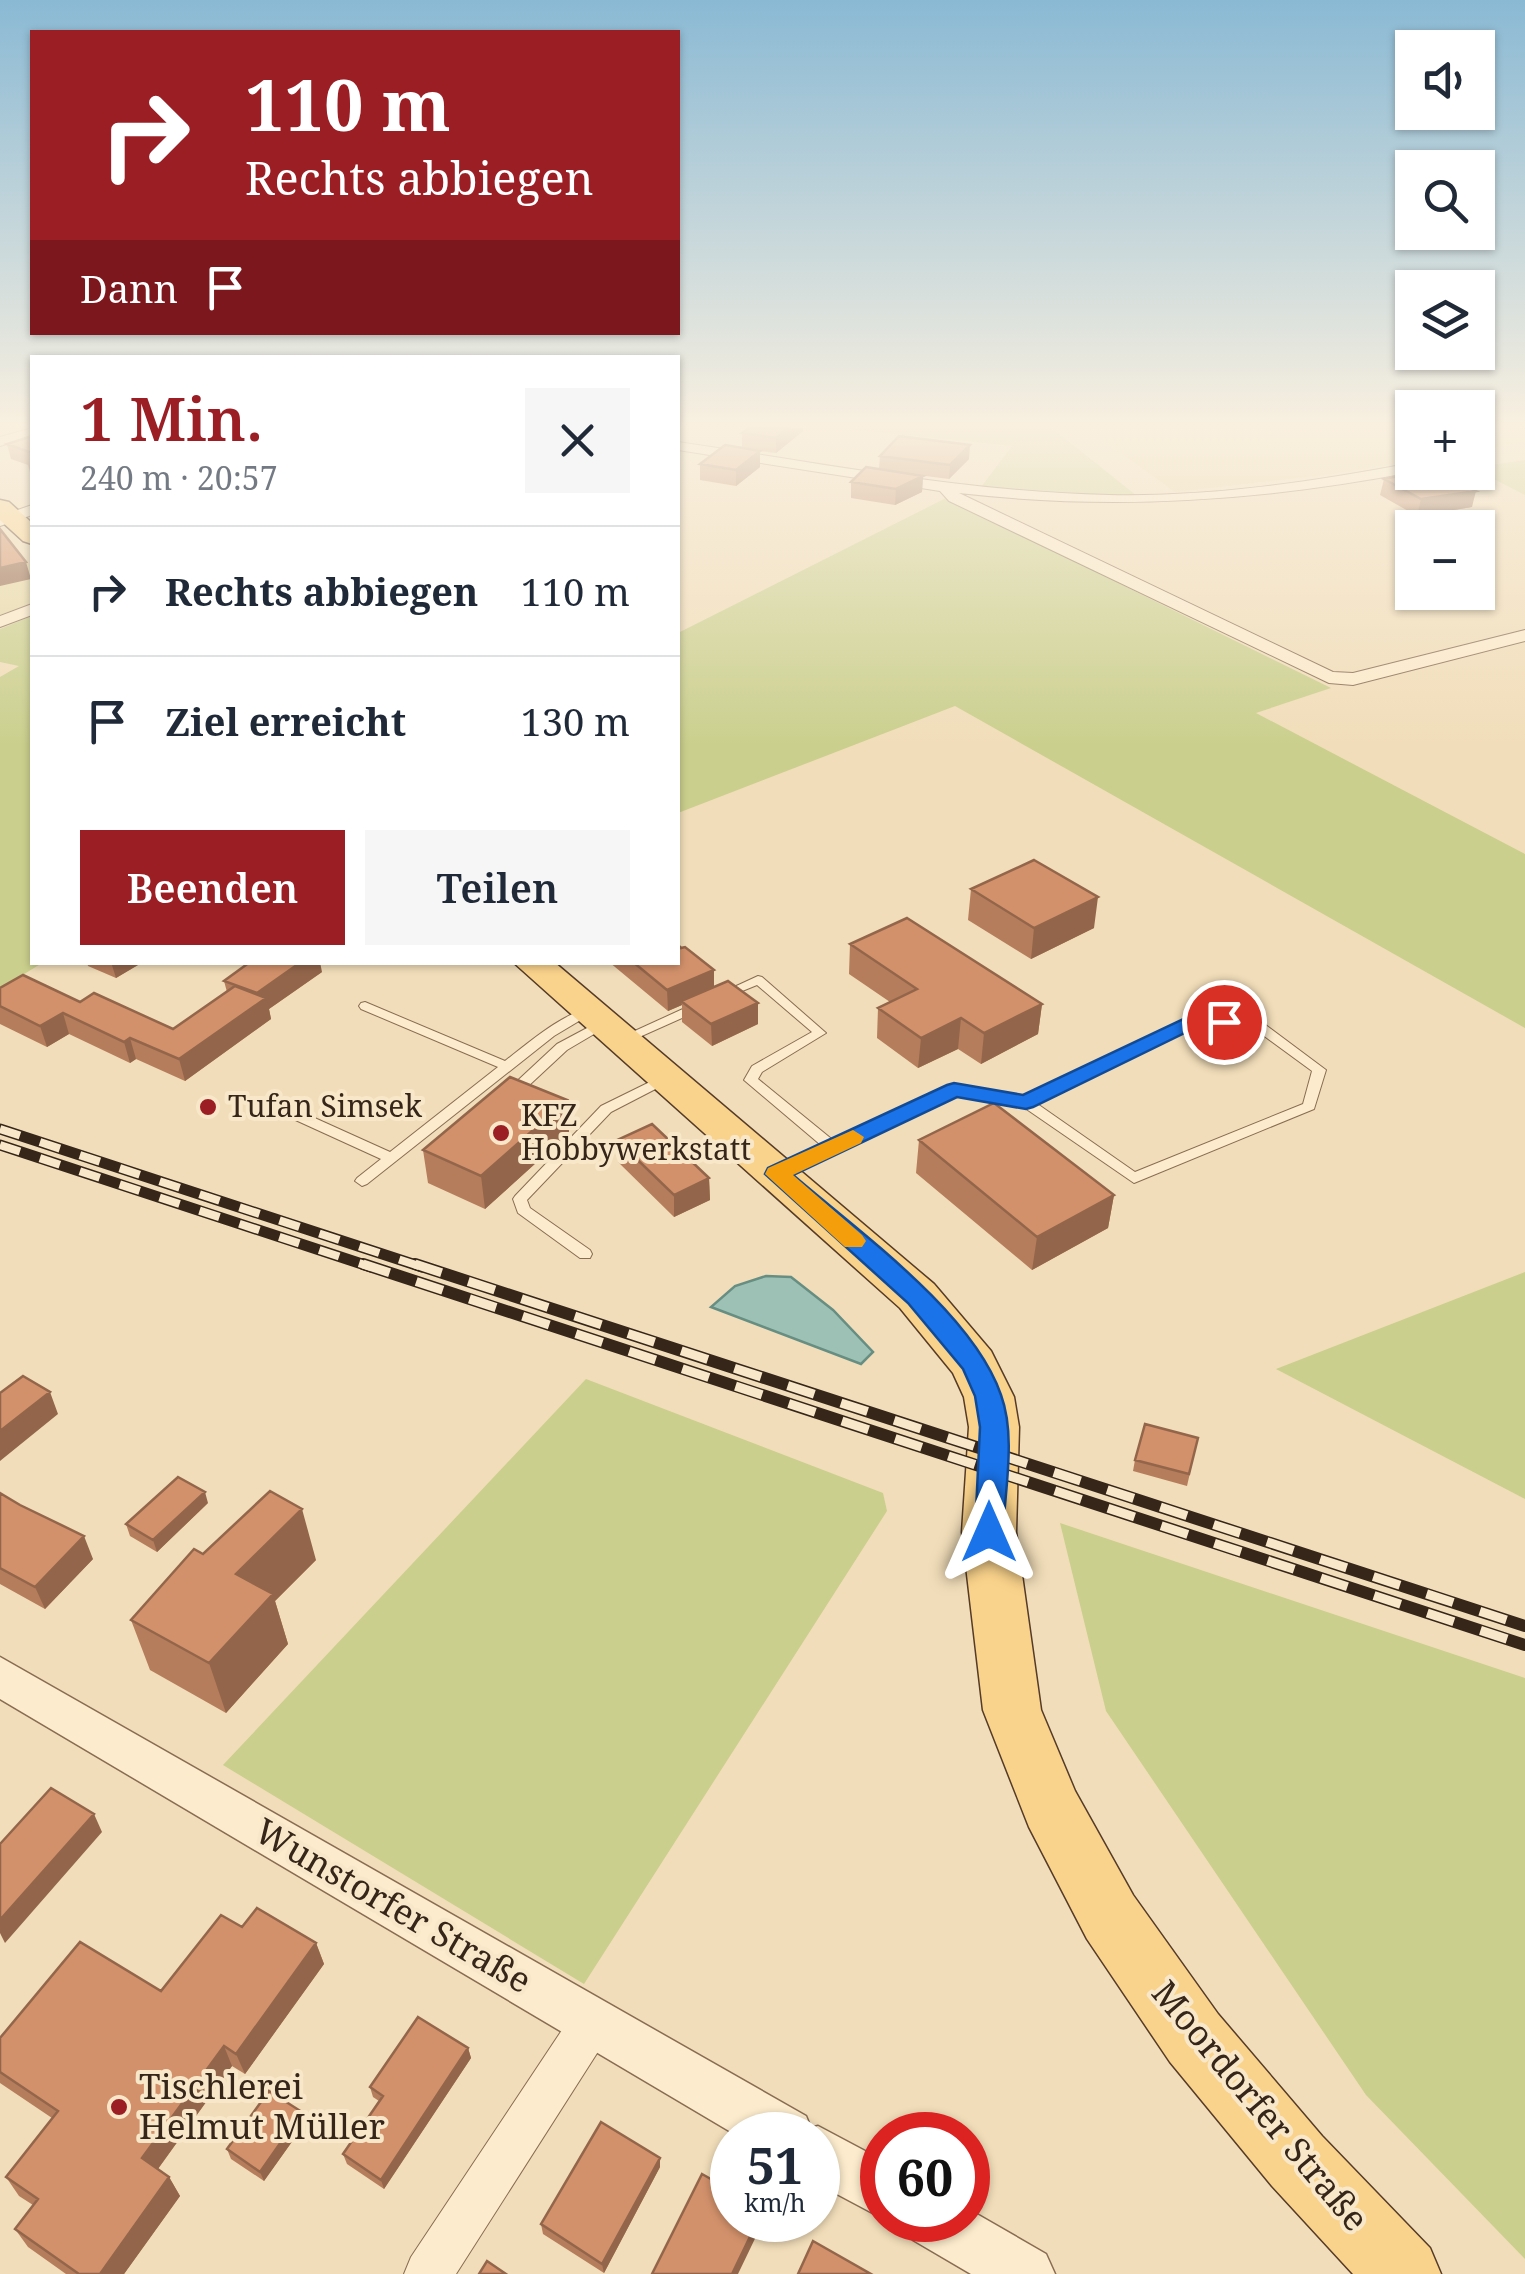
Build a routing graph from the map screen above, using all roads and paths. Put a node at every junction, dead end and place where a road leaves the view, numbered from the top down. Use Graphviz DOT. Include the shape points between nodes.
graph roads {
  1 [pos="1030,534"];
  2 [pos="30,611"];
  3 [pos="0,622"];
  4 [pos="1525,635"];
  5 [pos="534,965"];
  6 [pos="366,1006"];
  7 [pos="604,1025"];
  8 [pos="506,1066"];
  9 [pos="665,1079"];
  10 [pos="519,1087"];
  11 [pos="1026,1102"];
  12 [pos="272,1104"];
  13 [pos="832,1147"];
  14 [pos="392,1158"];
  15 [pos="776,1174"];
  16 [pos="362,1182"];
  17 [pos="585,1254"];
  18 [pos="0,1676"];
  19 [pos="592,2022"];
  20 [pos="747,2112"];
  21 [pos="971,2242"];
  22 [pos="428,2274"];
  23 [pos="1026,2274"];
  24 [pos="1404,2274"];
  1 -- 4 [label="street" via="1329,678 1353,680"];
  2 -- 3 [label="street"];
  5 -- 7 [label="main road, Moordorfer Straße"];
  6 -- 8 [label="lane"];
  7 -- 8 [label="lane" via="549,1033"];
  7 -- 9 [label="main road, Moordorfer Straße"];
  7 -- 10 [label="lane" via="562,1047"];
  7 -- 13 [label="lane" via="758,980 820,1033 757,1069 750,1080"];
  8 -- 14 [label="lane"];
  9 -- 15 [label="main road, Moordorfer Straße"];
  9 -- 17 [label="lane" via="606,1109 520,1199 523,1210"];
  11 -- 11 [label="lane" via="1134,1178 1309,1106 1319,1070 1255,1023 1194,1020"];
  11 -- 13 [label="lane" via="954,1090"];
  12 -- 14 [label="lane"];
  13 -- 15 [label="lane"];
  14 -- 16 [label="lane"];
  15 -- 24 [label="main road, Moordorfer Straße" via="917,1296 974,1364 989,1396 989,1532 1012,1710 1051,1807 1110,1917 1194,2038"];
  18 -- 19 [label="street, Wunstorfer Straße"];
  19 -- 20 [label="street, Wunstorfer Straße"];
  19 -- 22 [label="street"];
  21 -- 23 [label="street"];
}
